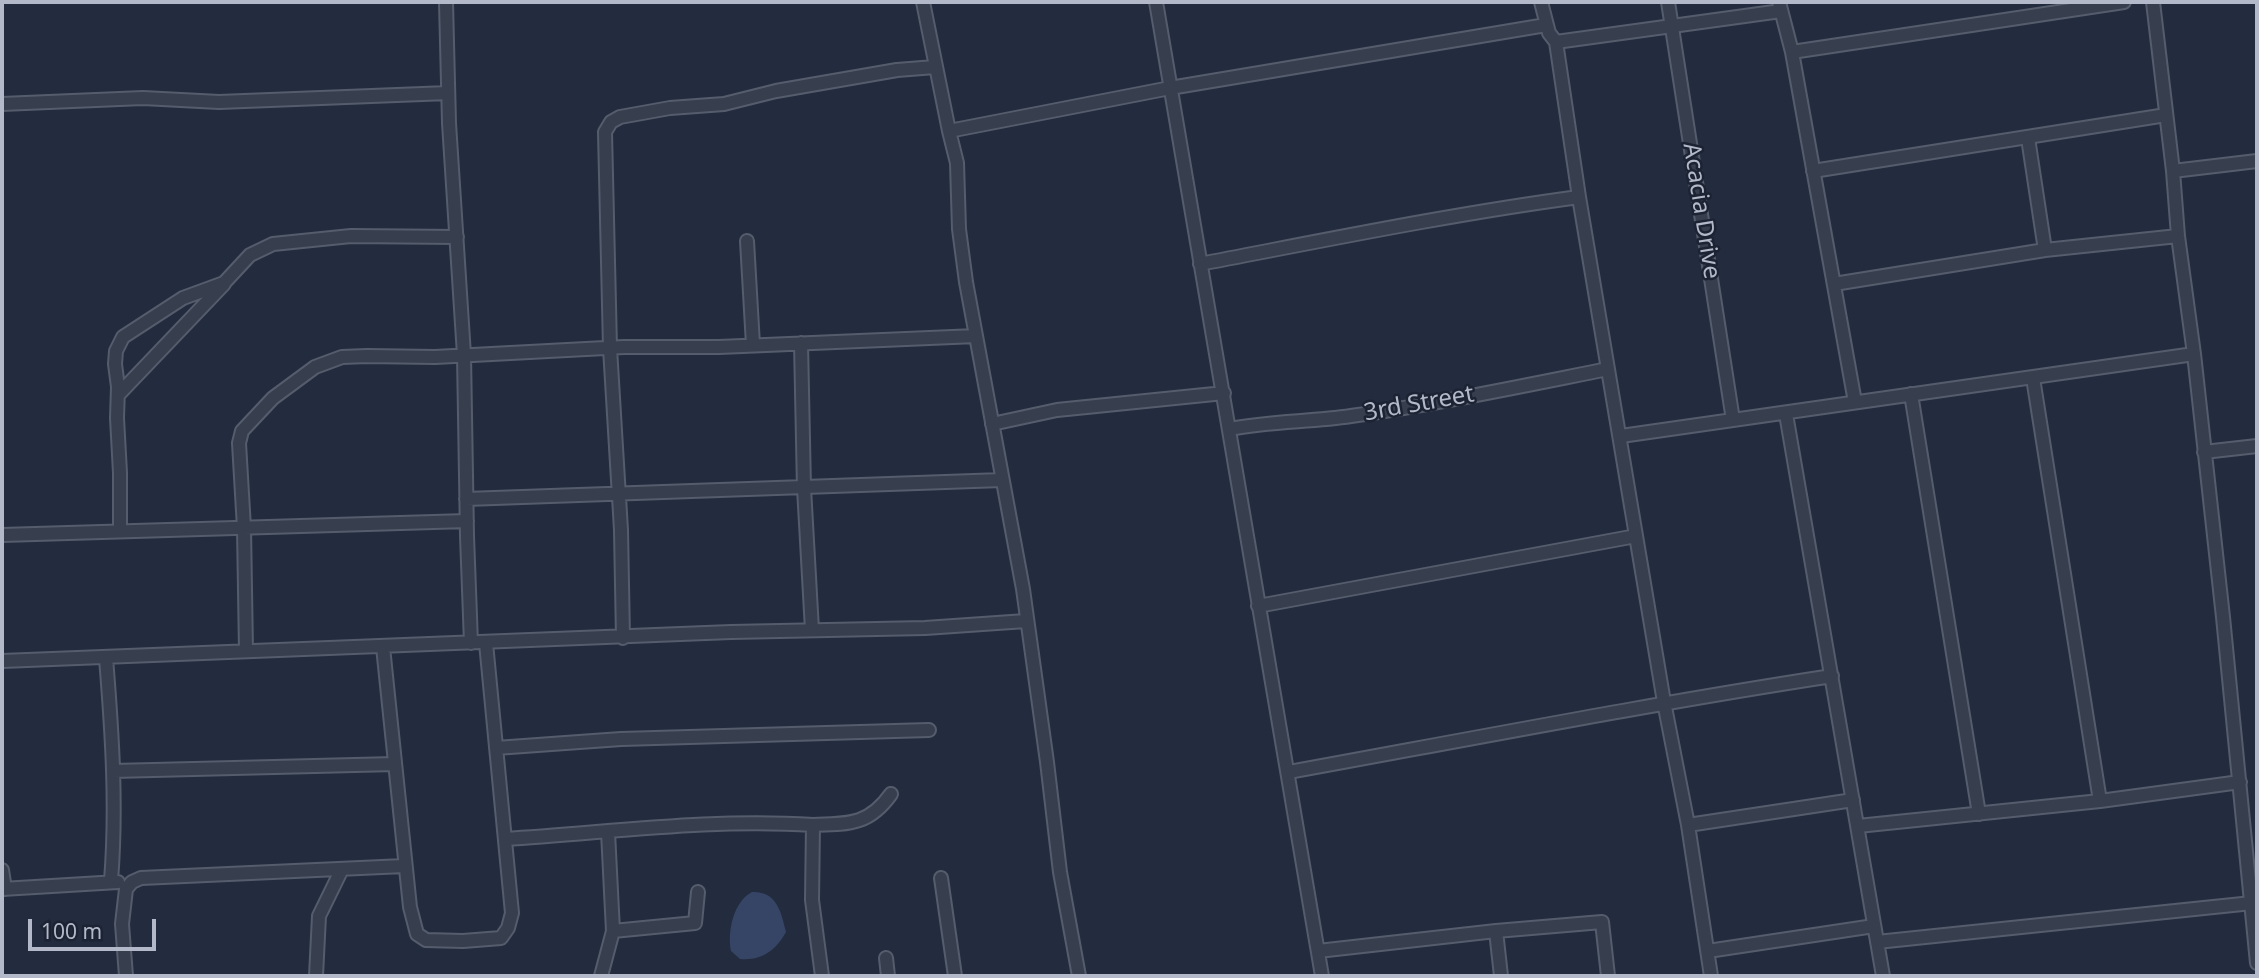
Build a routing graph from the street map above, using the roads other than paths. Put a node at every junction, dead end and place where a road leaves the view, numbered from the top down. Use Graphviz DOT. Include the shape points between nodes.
graph roads {
  1 [pos="446,2"];
  2 [pos="923,2"];
  3 [pos="1156,2"];
  4 [pos="1541,2"];
  5 [pos="1668,2"];
  6 [pos="2124,2"];
  7 [pos="2153,2"];
  8 [pos="1780,7"];
  9 [pos="1546,25"];
  10 [pos="1672,27"];
  11 [pos="1556,43"];
  12 [pos="1792,52"];
  13 [pos="936,67"];
  14 [pos="1170,88"];
  15 [pos="448,93"];
  16 [pos="2,104"];
  17 [pos="2166,114"];
  18 [pos="949,131"];
  19 [pos="2028,138"];
  20 [pos="2257,161"];
  21 [pos="1813,171"];
  22 [pos="2173,171"];
  23 [pos="1579,197"];
  24 [pos="2178,236"];
  25 [pos="457,237"];
  26 [pos="747,241"];
  27 [pos="2045,250"];
  28 [pos="1200,264"];
  29 [pos="229,279"];
  30 [pos="1834,284"];
  31 [pos="975,336"];
  32 [pos="801,343"];
  33 [pos="753,345"];
  34 [pos="610,348"];
  35 [pos="2194,354"];
  36 [pos="464,355"];
  37 [pos="1608,369"];
  38 [pos="2033,378"];
  39 [pos="1224,393"];
  40 [pos="1911,394"];
  41 [pos="118,395"];
  42 [pos="1855,402"];
  43 [pos="1786,414"];
  44 [pos="1733,420"];
  45 [pos="992,424"];
  46 [pos="1230,429"];
  47 [pos="1621,436"];
  48 [pos="2257,446"];
  49 [pos="2204,452"];
  50 [pos="1002,480"];
  51 [pos="804,488"];
  52 [pos="619,495"];
  53 [pos="466,499"];
  54 [pos="467,521"];
  55 [pos="244,528"];
  56 [pos="120,531"];
  57 [pos="2,535"];
  58 [pos="1636,536"];
  59 [pos="1258,606"];
  60 [pos="1026,621"];
  61 [pos="812,630"];
  62 [pos="623,638"];
  63 [pos="471,643"];
  64 [pos="486,643"];
  65 [pos="383,647"];
  66 [pos="246,651"];
  67 [pos="106,657"];
  68 [pos="2,661"];
  69 [pos="1832,676"];
  70 [pos="1664,702"];
  71 [pos="929,730"];
  72 [pos="496,748"];
  73 [pos="395,764"];
  74 [pos="113,771"];
  75 [pos="1289,772"];
  76 [pos="2240,782"];
  77 [pos="891,793"];
  78 [pos="1853,800"];
  79 [pos="2100,801"];
  80 [pos="1979,814"];
  81 [pos="813,825"];
  82 [pos="1688,825"];
  83 [pos="1858,826"];
  84 [pos="608,832"];
  85 [pos="505,839"];
  86 [pos="404,866"];
  87 [pos="342,869"];
  88 [pos="2,870"];
  89 [pos="941,878"];
  90 [pos="111,881"];
  91 [pos="3,889"];
  92 [pos="126,889"];
  93 [pos="698,892"];
  94 [pos="2252,903"];
  95 [pos="1874,926"];
  96 [pos="613,931"];
  97 [pos="1496,931"];
  98 [pos="1877,942"];
  99 [pos="1318,951"];
  100 [pos="1707,951"];
  101 [pos="886,958"];
  102 [pos="2257,963"];
  103 [pos="126,976"];
  104 [pos="316,976"];
  105 [pos="601,976"];
  106 [pos="822,976"];
  107 [pos="888,976"];
  108 [pos="955,976"];
  109 [pos="1079,976"];
  110 [pos="1322,976"];
  111 [pos="1501,976"];
  112 [pos="1608,976"];
  113 [pos="1711,976"];
  114 [pos="1883,976"];
  1 -- 15 [label="street"];
  2 -- 13 [label="street"];
  3 -- 14 [label="street"];
  4 -- 9 [label="street"];
  5 -- 10 [label="street, Acacia Drive"];
  6 -- 12 [label="street"];
  7 -- 17 [label="street"];
  8 -- 10 [label="street"];
  8 -- 12 [label="street"];
  9 -- 11 [label="street"];
  9 -- 14 [label="street"];
  10 -- 11 [label="street"];
  10 -- 44 [label="street, Acacia Drive"];
  11 -- 23 [label="street"];
  12 -- 21 [label="street"];
  13 -- 18 [label="street"];
  13 -- 34 [label="street" via="776,91 724,104 670,108 611,122 605,132"];
  14 -- 18 [label="street"];
  14 -- 28 [label="street"];
  15 -- 16 [label="street"];
  15 -- 25 [label="street"];
  17 -- 19 [label="street"];
  17 -- 22 [label="street"];
  18 -- 31 [label="street" via="956,149 959,229"];
  19 -- 21 [label="street"];
  19 -- 27 [label="street"];
  20 -- 22 [label="street"];
  21 -- 30 [label="street"];
  22 -- 24 [label="street"];
  23 -- 28 [label="street"];
  23 -- 37 [label="street"];
  24 -- 27 [label="street"];
  24 -- 35 [label="street"];
  25 -- 29 [label="street" via="351,236 273,244 250,255"];
  25 -- 36 [label="street"];
  26 -- 33 [label="street"];
  27 -- 30 [label="street"];
  28 -- 39 [label="street"];
  29 -- 41 [label="street"];
  29 -- 41 [label="street" via="183,298 120,340 115,364"];
  30 -- 42 [label="street"];
  31 -- 32 [label="street"];
  31 -- 45 [label="street"];
  32 -- 33 [label="street"];
  32 -- 51 [label="street"];
  33 -- 34 [label="street"];
  34 -- 36 [label="street"];
  34 -- 52 [label="street"];
  35 -- 38 [label="street"];
  35 -- 49 [label="street"];
  36 -- 53 [label="street"];
  36 -- 55 [label="street" via="342,358 315,367 273,398 242,431 239,443"];
  37 -- 46 [label="street, 3rd Street" via="1438,403"];
  37 -- 47 [label="street"];
  38 -- 40 [label="street"];
  38 -- 79 [label="street"];
  39 -- 45 [label="street" via="1057,410"];
  39 -- 46 [label="street"];
  40 -- 42 [label="street"];
  40 -- 80 [label="street"];
  41 -- 56 [label="street"];
  42 -- 43 [label="street"];
  43 -- 44 [label="street"];
  43 -- 69 [label="street"];
  44 -- 47 [label="street"];
  45 -- 50 [label="street"];
  46 -- 59 [label="street"];
  47 -- 58 [label="street"];
  48 -- 49 [label="street"];
  49 -- 76 [label="street"];
  50 -- 51 [label="street"];
  50 -- 60 [label="street"];
  51 -- 52 [label="street"];
  51 -- 61 [label="street"];
  52 -- 53 [label="street"];
  52 -- 62 [label="street"];
  53 -- 54 [label="street"];
  54 -- 55 [label="street"];
  54 -- 63 [label="street"];
  55 -- 56 [label="street"];
  55 -- 66 [label="street"];
  56 -- 57 [label="street"];
  58 -- 59 [label="street"];
  58 -- 70 [label="street"];
  59 -- 75 [label="street"];
  60 -- 61 [label="street"];
  60 -- 109 [label="street"];
  61 -- 62 [label="street"];
  62 -- 64 [label="street"];
  63 -- 64 [label="street"];
  63 -- 65 [label="street"];
  64 -- 72 [label="street"];
  65 -- 66 [label="street"];
  65 -- 73 [label="street"];
  66 -- 67 [label="street"];
  67 -- 68 [label="street"];
  67 -- 74 [label="street"];
  69 -- 70 [label="street"];
  69 -- 78 [label="street"];
  70 -- 75 [label="street"];
  70 -- 82 [label="street"];
  71 -- 72 [label="street" via="621,739"];
  72 -- 85 [label="street"];
  73 -- 74 [label="street"];
  73 -- 86 [label="street"];
  74 -- 90 [label="street"];
  75 -- 99 [label="street"];
  76 -- 79 [label="street"];
  76 -- 94 [label="street"];
  77 -- 81 [label="street" via="869,818"];
  78 -- 82 [label="street"];
  78 -- 83 [label="street"];
  79 -- 80 [label="street"];
  80 -- 83 [label="street"];
  81 -- 84 [label="street" via="686,824"];
  81 -- 106 [label="street" via="812,900"];
  82 -- 100 [label="street"];
  83 -- 95 [label="street"];
  84 -- 85 [label="street"];
  84 -- 96 [label="street"];
  85 -- 86 [label="street" via="512,913 501,938 450,942 420,937 414,928"];
  86 -- 87 [label="street"];
  87 -- 92 [label="street" via="141,878"];
  87 -- 104 [label="street" via="319,916"];
  88 -- 91 [label="street"];
  89 -- 108 [label="street"];
  90 -- 91 [label="street"];
  90 -- 92 [label="street"];
  92 -- 103 [label="street" via="122,913"];
  93 -- 96 [label="street" via="695,923"];
  94 -- 98 [label="street"];
  94 -- 102 [label="street"];
  95 -- 98 [label="street"];
  95 -- 100 [label="street"];
  96 -- 105 [label="street"];
  97 -- 99 [label="street"];
  97 -- 111 [label="street"];
  97 -- 112 [label="street" via="1602,922"];
  98 -- 114 [label="street"];
  99 -- 110 [label="street"];
  100 -- 113 [label="street"];
  101 -- 107 [label="street"];
}
